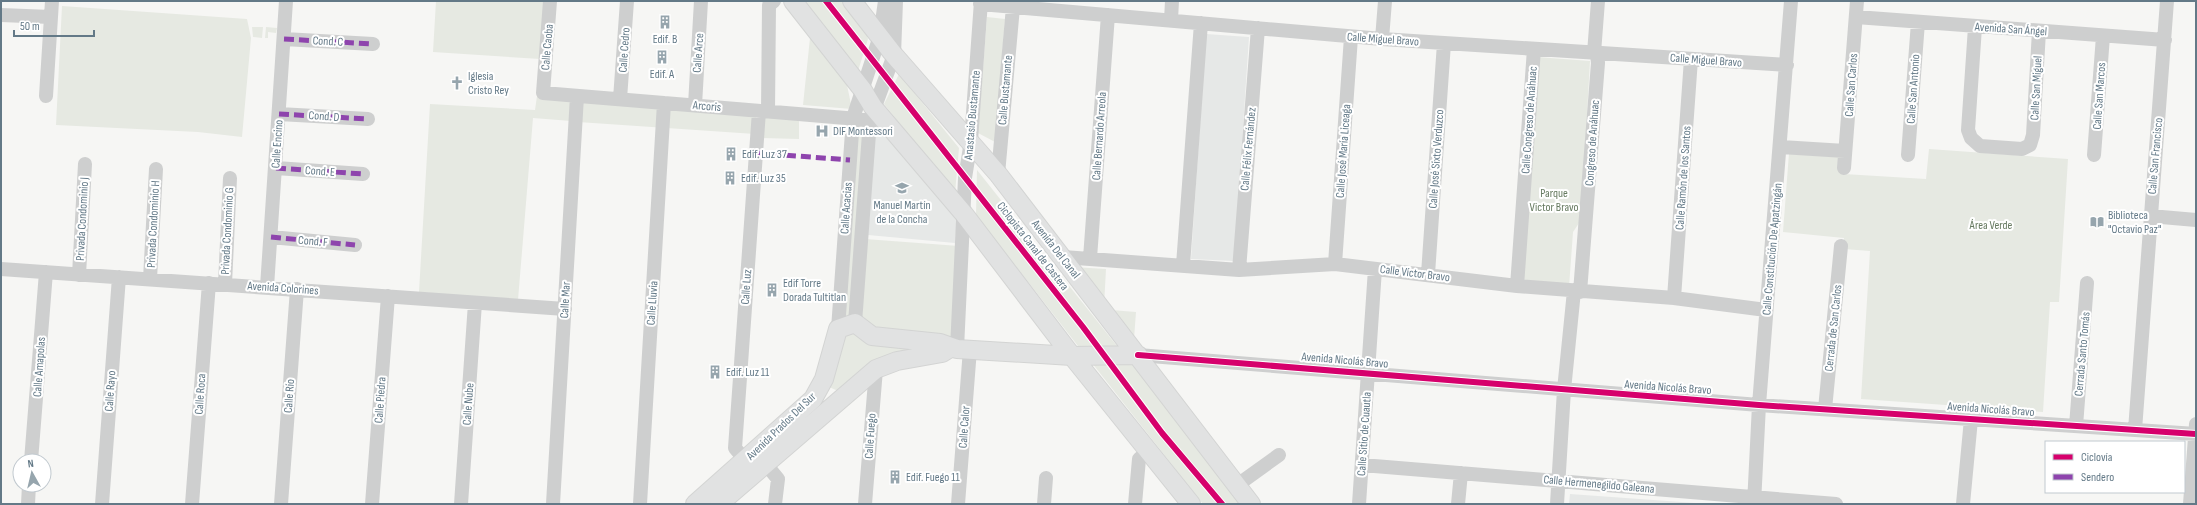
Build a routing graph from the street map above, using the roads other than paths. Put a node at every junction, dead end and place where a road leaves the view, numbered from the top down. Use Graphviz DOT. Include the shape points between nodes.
graph roads {
  1 [pos="52,1"];
  2 [pos="286,1"];
  3 [pos="550,1"];
  4 [pos="627,1"];
  5 [pos="701,1"];
  6 [pos="774,1"];
  7 [pos="792,1"];
  8 [pos="852,1"];
  9 [pos="884,1"];
  10 [pos="896,1"];
  11 [pos="1172,1"];
  12 [pos="1386,1"];
  13 [pos="1598,1"];
  14 [pos="1791,1"];
  15 [pos="1857,1"];
  16 [pos="2167,1"];
  17 [pos="980,2"];
  18 [pos="1013,7"];
  19 [pos="1,15"];
  20 [pos="1108,15"];
  21 [pos="51,17"];
  22 [pos="1856,17"];
  23 [pos="1171,20"];
  24 [pos="1918,22"];
  25 [pos="1201,23"];
  26 [pos="1975,26"];
  27 [pos="1258,28"];
  28 [pos="2039,31"];
  29 [pos="880,36"];
  30 [pos="2103,36"];
  31 [pos="1351,37"];
  32 [pos="284,39"];
  33 [pos="1382,39"];
  34 [pos="2165,40"];
  35 [pos="1444,43"];
  36 [pos="373,44"];
  37 [pos="1534,49"];
  38 [pos="1596,53"];
  39 [pos="894,55"];
  40 [pos="1691,59"];
  41 [pos="1787,65"];
  42 [pos="862,89"];
  43 [pos="543,93"];
  44 [pos="46,96"];
  45 [pos="577,96"];
  46 [pos="620,99"];
  47 [pos="664,103"];
  48 [pos="695,105"];
  49 [pos="764,111"];
  50 [pos="872,113"];
  51 [pos="279,114"];
  52 [pos="853,118"];
  53 [pos="368,119"];
  54 [pos="970,142"];
  55 [pos="1780,146"];
  56 [pos="1846,152"];
  57 [pos="1908,155"];
  58 [pos="2094,155"];
  59 [pos="85,164"];
  60 [pos="276,168"];
  61 [pos="1844,168"];
  62 [pos="156,169"];
  63 [pos="363,174"];
  64 [pos="998,174"];
  65 [pos="230,178"];
  66 [pos="964,214"];
  67 [pos="2150,216"];
  68 [pos="2196,220"];
  69 [pos="271,237"];
  70 [pos="355,245"];
  71 [pos="1840,246"];
  72 [pos="1063,257"];
  73 [pos="1090,258"];
  74 [pos="1335,264"];
  75 [pos="1183,265"];
  76 [pos="1,269"];
  77 [pos="1375,269"];
  78 [pos="1239,270"];
  79 [pos="46,272"];
  80 [pos="1428,274"];
  81 [pos="80,275"];
  82 [pos="119,277"];
  83 [pos="150,279"];
  84 [pos="209,283"];
  85 [pos="2087,283"];
  86 [pos="225,284"];
  87 [pos="1517,286"];
  88 [pos="267,287"];
  89 [pos="297,289"];
  90 [pos="1576,291"];
  91 [pos="388,296"];
  92 [pos="1674,298"];
  93 [pos="475,303"];
  94 [pos="565,309"];
  95 [pos="1766,310"];
  96 [pos="855,323"];
  97 [pos="838,329"];
  98 [pos="959,349"];
  99 [pos="1072,356"];
  100 [pos="1138,356"];
  101 [pos="876,369"];
  102 [pos="1369,373"];
  103 [pos="1564,390"];
  104 [pos="813,399"];
  105 [pos="1759,405"];
  106 [pos="1825,409"];
  107 [pos="826,412"];
  108 [pos="1971,419"];
  109 [pos="2076,426"];
  110 [pos="2135,430"];
  111 [pos="2196,431"];
  112 [pos="1148,451"];
  113 [pos="32,453"];
  114 [pos="1279,455"];
  115 [pos="756,458"];
  116 [pos="1362,465"];
  117 [pos="1461,473"];
  118 [pos="1046,478"];
  119 [pos="1558,481"];
  120 [pos="1236,486"];
  121 [pos="29,493"];
  122 [pos="1755,501"];
  123 [pos="28,504"];
  124 [pos="102,504"];
  125 [pos="192,504"];
  126 [pos="281,504"];
  127 [pos="372,504"];
  128 [pos="461,504"];
  129 [pos="554,504"];
  130 [pos="640,504"];
  131 [pos="695,504"];
  132 [pos="719,504"];
  133 [pos="775,504"];
  134 [pos="865,504"];
  135 [pos="958,504"];
  136 [pos="1044,504"];
  137 [pos="1135,504"];
  138 [pos="1191,504"];
  139 [pos="1251,504"];
  140 [pos="1359,504"];
  141 [pos="1458,504"];
  142 [pos="1557,504"];
  143 [pos="1836,504"];
  144 [pos="1963,504"];
  145 [pos="2190,504"];
  1 -- 21 [label="street"];
  2 -- 32 [label="street, Calle Encino"];
  3 -- 43 [label="street, Calle Caoba"];
  4 -- 46 [label="street, Calle Cedro"];
  5 -- 48 [label="street, Calle Arce"];
  6 -- 49 [label="street, Calle Luz" via="769,5"];
  7 -- 42 [label="main road"];
  8 -- 29 [label="main road, Avenida Del Canal"];
  9 -- 29 [label="street, Calle Acacias"];
  10 -- 39 [label="street, Calle Acacias"];
  11 -- 23 [label="street"];
  12 -- 33 [label="street"];
  13 -- 38 [label="street"];
  14 -- 41 [label="street, Calle Constitución De Apatzingán"];
  15 -- 22 [label="street, Calle San Carlos"];
  16 -- 34 [label="street, Calle San Francisco"];
  17 -- 18 [label="street, Calle Miguel Bravo"];
  17 -- 54 [label="street, Anastasio Bustamante"];
  18 -- 20 [label="street, Calle Miguel Bravo"];
  18 -- 64 [label="street, Calle Bustamante"];
  19 -- 21 [label="street"];
  20 -- 23 [label="street, Calle Miguel Bravo"];
  20 -- 73 [label="street, Calle Bernardo Arreola"];
  21 -- 44 [label="street"];
  22 -- 24 [label="street, Avenida San Ángel"];
  22 -- 56 [label="street, Calle San Carlos"];
  23 -- 25 [label="street, Calle Miguel Bravo"];
  24 -- 26 [label="street, Avenida San Ángel"];
  24 -- 57 [label="street, Calle San Antonio"];
  25 -- 27 [label="street, Calle Miguel Bravo"];
  25 -- 75 [label="street"];
  26 -- 28 [label="street, Avenida San Ángel"];
  26 -- 28 [label="street, Calle San Miguel" via="1968,130 1971,138 1980,146 2022,149 2030,145 2033,136"];
  27 -- 31 [label="street, Calle Miguel Bravo"];
  27 -- 78 [label="street, Calle Félix Fernández"];
  28 -- 30 [label="street, Avenida San Ángel"];
  29 -- 39 [label="main road, Avenida Del Canal"];
  29 -- 42 [label="street, Calle Acacias"];
  30 -- 34 [label="street, Avenida San Ángel"];
  30 -- 58 [label="street, Calle San Marcos"];
  31 -- 33 [label="street, Calle Miguel Bravo"];
  31 -- 74 [label="street, Calle José María Liceaga"];
  32 -- 36 [label="street, Cond. C"];
  32 -- 51 [label="street, Calle Encino"];
  33 -- 35 [label="street, Calle Miguel Bravo"];
  34 -- 67 [label="street, Calle San Francisco"];
  35 -- 37 [label="street, Calle Miguel Bravo"];
  35 -- 80 [label="street, Calle José Sixto Verduzco"];
  37 -- 38 [label="street, Calle Miguel Bravo"];
  37 -- 87 [label="street, Calle Congreso de Anáhuac"];
  38 -- 40 [label="street, Calle Miguel Bravo"];
  38 -- 90 [label="street, Congreso de Anáhuac" via="1598,62 1586,230 1580,232 1577,240"];
  39 -- 50 [label="street, Calle Acacias"];
  39 -- 54 [label="main road, Avenida Del Canal"];
  40 -- 41 [label="street, Calle Miguel Bravo"];
  40 -- 92 [label="street, Calle Ramón de los Santos"];
  41 -- 55 [label="street, Calle Constitución De Apatzingán"];
  42 -- 50 [label="main road"];
  42 -- 52 [label="street, Calle Acacias"];
  43 -- 45 [label="street, Arcoris"];
  45 -- 46 [label="street, Arcoris"];
  45 -- 94 [label="street, Calle Mar"];
  46 -- 47 [label="street, Arcoris"];
  47 -- 48 [label="street, Arcoris"];
  47 -- 130 [label="street, Calle Lluvia"];
  48 -- 49 [label="street, Arcoris"];
  49 -- 52 [label="street, Arcoris"];
  49 -- 115 [label="street, Calle Luz" via="736,448"];
  50 -- 52 [label="street, Arcoris"];
  50 -- 66 [label="main road"];
  50 -- 96 [label="street, Calle Acacias"];
  51 -- 53 [label="street, Cond. D"];
  51 -- 60 [label="street, Calle Encino"];
  52 -- 97 [label="street, Calle Acacias"];
  54 -- 64 [label="main road, Avenida Del Canal"];
  54 -- 66 [label="street, Anastasio Bustamante"];
  55 -- 56 [label="street"];
  55 -- 95 [label="street, Calle Constitución De Apatzingán"];
  56 -- 61 [label="street, Calle San Carlos"];
  59 -- 81 [label="street, Privada Condominio J"];
  60 -- 63 [label="street, Cond. E"];
  60 -- 69 [label="street, Calle Encino"];
  62 -- 83 [label="street, Privada Condominio H"];
  64 -- 72 [label="main road, Avenida Del Canal"];
  65 -- 86 [label="street, Privada Condominio G"];
  66 -- 98 [label="street, Anastasio Bustamante"];
  66 -- 99 [label="main road"];
  67 -- 68 [label="street"];
  67 -- 110 [label="street, Calle San Francisco"];
  69 -- 70 [label="street, Cond. F"];
  69 -- 88 [label="street, Calle Encino"];
  71 -- 106 [label="street, Cerrada de San Carlos"];
  72 -- 73 [label="street, Calle Víctor Bravo"];
  72 -- 100 [label="main road, Avenida Del Canal"];
  73 -- 75 [label="street, Calle Víctor Bravo"];
  74 -- 77 [label="street, Calle Víctor Bravo"];
  74 -- 78 [label="street, Calle Víctor Bravo"];
  75 -- 78 [label="street, Calle Víctor Bravo"];
  76 -- 79 [label="street, Avenida Colorines"];
  77 -- 80 [label="street, Calle Víctor Bravo"];
  77 -- 102 [label="street, Calle Sitio de Cuautla"];
  79 -- 81 [label="street, Avenida Colorines"];
  79 -- 113 [label="street, Calle Amapolas"];
  80 -- 87 [label="street, Calle Víctor Bravo"];
  81 -- 82 [label="street, Avenida Colorines"];
  82 -- 83 [label="street, Avenida Colorines"];
  82 -- 124 [label="street, Calle Rayo"];
  83 -- 84 [label="street, Avenida Colorines"];
  84 -- 86 [label="street, Avenida Colorines"];
  84 -- 125 [label="street, Calle Roca"];
  85 -- 109 [label="street, Cerrada Santo Tomás"];
  86 -- 88 [label="street, Avenida Colorines"];
  87 -- 90 [label="street, Calle Víctor Bravo"];
  88 -- 89 [label="street, Avenida Colorines"];
  89 -- 91 [label="street, Avenida Colorines"];
  89 -- 126 [label="street, Calle Río"];
  90 -- 92 [label="street, Calle Víctor Bravo"];
  90 -- 103 [label="street"];
  91 -- 93 [label="street, Avenida Colorines"];
  91 -- 127 [label="street, Calle Piedra"];
  92 -- 95 [label="street, Calle Víctor Bravo"];
  93 -- 94 [label="street, Avenida Colorines"];
  93 -- 128 [label="street, Calle Nube"];
  94 -- 129 [label="street, Calle Mar"];
  95 -- 105 [label="street, Calle Constitución De Apatzingán"];
  96 -- 97 [label="main road"];
  96 -- 98 [label="main road, Avenida Prados Del Sur" via="872,336 940,343"];
  97 -- 104 [label="main road, Avenida Prados Del Sur" via="824,379"];
  98 -- 99 [label="main road, Avenida Prados Del Sur"];
  98 -- 101 [label="main road, Avenida Prados Del Sur" via="896,361"];
  98 -- 135 [label="street, Calle Calor"];
  99 -- 100 [label="main road, Avenida Prados Del Sur"];
  99 -- 112 [label="main road"];
  100 -- 102 [label="street, Avenida Nicolás Bravo"];
  100 -- 120 [label="main road, Avenida Del Canal"];
  101 -- 107 [label="main road, Avenida Prados Del Sur"];
  101 -- 134 [label="street, Calle Fuego"];
  102 -- 103 [label="street, Avenida Nicolás Bravo"];
  102 -- 116 [label="street, Calle Sitio de Cuautla"];
  103 -- 105 [label="street, Avenida Nicolás Bravo"];
  103 -- 119 [label="street"];
  104 -- 107 [label="street"];
  104 -- 115 [label="main road, Avenida Prados Del Sur"];
  105 -- 106 [label="street, Avenida Nicolás Bravo"];
  105 -- 122 [label="street, Calle Constitución De Apatzingán"];
  106 -- 108 [label="street, Avenida Nicolás Bravo"];
  107 -- 115 [label="main road, Avenida Prados Del Sur"];
  108 -- 109 [label="street, Avenida Nicolás Bravo"];
  108 -- 144 [label="street"];
  109 -- 110 [label="street, Avenida Nicolás Bravo"];
  110 -- 111 [label="street, Avenida Nicolás Bravo"];
  111 -- 145 [label="street"];
  112 -- 137 [label="street" via="1139,459"];
  112 -- 138 [label="main road"];
  114 -- 120 [label="street"];
  115 -- 131 [label="main road, Avenida Prados Del Sur"];
  115 -- 132 [label="main road, Avenida Prados Del Sur"];
  115 -- 133 [label="street, Calle Luz" via="778,479"];
  116 -- 117 [label="street, Calle Hermenegildo Galeana"];
  116 -- 140 [label="street, Calle Sitio de Cuautla"];
  117 -- 119 [label="street, Calle Hermenegildo Galeana"];
  117 -- 141 [label="street"];
  118 -- 136 [label="street"];
  119 -- 122 [label="street, Calle Hermenegildo Galeana"];
  119 -- 142 [label="street"];
  120 -- 139 [label="main road, Avenida Del Canal"];
  121 -- 123 [label="street"];
  122 -- 143 [label="street, Calle Hermenegildo Galeana"];
}
